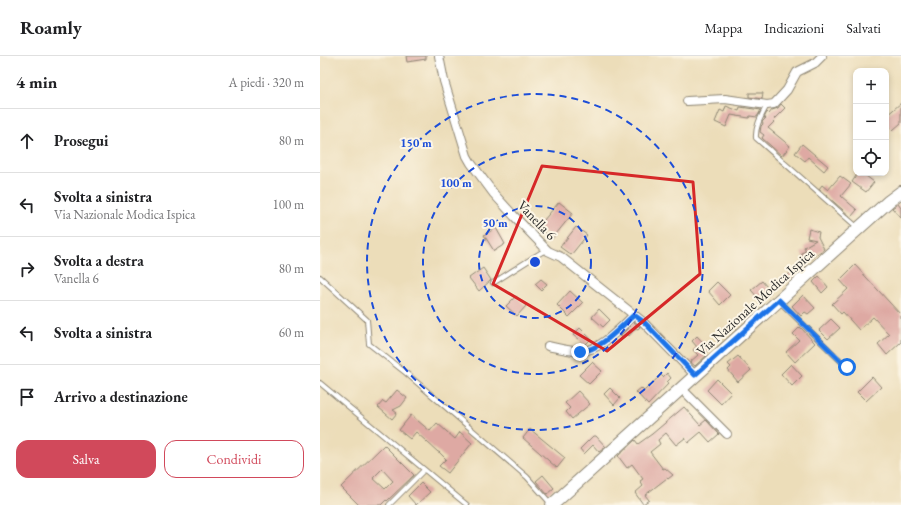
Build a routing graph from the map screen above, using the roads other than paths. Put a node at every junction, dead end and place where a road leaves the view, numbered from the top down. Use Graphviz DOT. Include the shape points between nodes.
graph roads {
  1 [pos="439,56"];
  2 [pos="822,56"];
  3 [pos="687,101"];
  4 [pos="767,105"];
  5 [pos="901,187"];
  6 [pos="901,192"];
  7 [pos="889,201"];
  8 [pos="859,229"];
  9 [pos="548,251"];
  10 [pos="320,277"];
  11 [pos="493,283"];
  12 [pos="779,300"];
  13 [pos="634,315"];
  14 [pos="548,346"];
  15 [pos="847,367"];
  16 [pos="695,375"];
  17 [pos="320,382"];
  18 [pos="681,388"];
  19 [pos="727,434"];
  20 [pos="424,470"];
  21 [pos="389,505"];
  22 [pos="467,505"];
  23 [pos="552,505"];
  1 -- 9 [label="street, Vanella 6" via="467,156 494,194"];
  2 -- 4 [label="street" via="815,63 797,72 787,90 774,104"];
  3 -- 4 [label="street" via="725,99"];
  4 -- 8 [label="lane" via="755,132 756,138"];
  5 -- 7 [label="main road"];
  6 -- 7 [label="main road"];
  7 -- 8 [label="main road, Via Nazionale Modica Ispica"];
  8 -- 12 [label="main road, Via Nazionale Modica Ispica"];
  9 -- 11 [label="lane" via="542,252"];
  9 -- 13 [label="street, Vanella 6" via="561,257"];
  10 -- 23 [label="lane" via="367,320 369,344 527,476"];
  12 -- 15 [label="lane"];
  12 -- 16 [label="main road, Via Nazionale Modica Ispica"];
  13 -- 14 [label="street" via="608,339 588,351"];
  13 -- 16 [label="street, Vanella 6" via="644,322"];
  16 -- 18 [label="main road, Via Nazionale Modica Ispica"];
  17 -- 20 [label="lane"];
  18 -- 19 [label="street"];
  18 -- 23 [label="main road, Via Nazionale Modica Ispica"];
  20 -- 21 [label="lane"];
  20 -- 22 [label="lane"];
}
